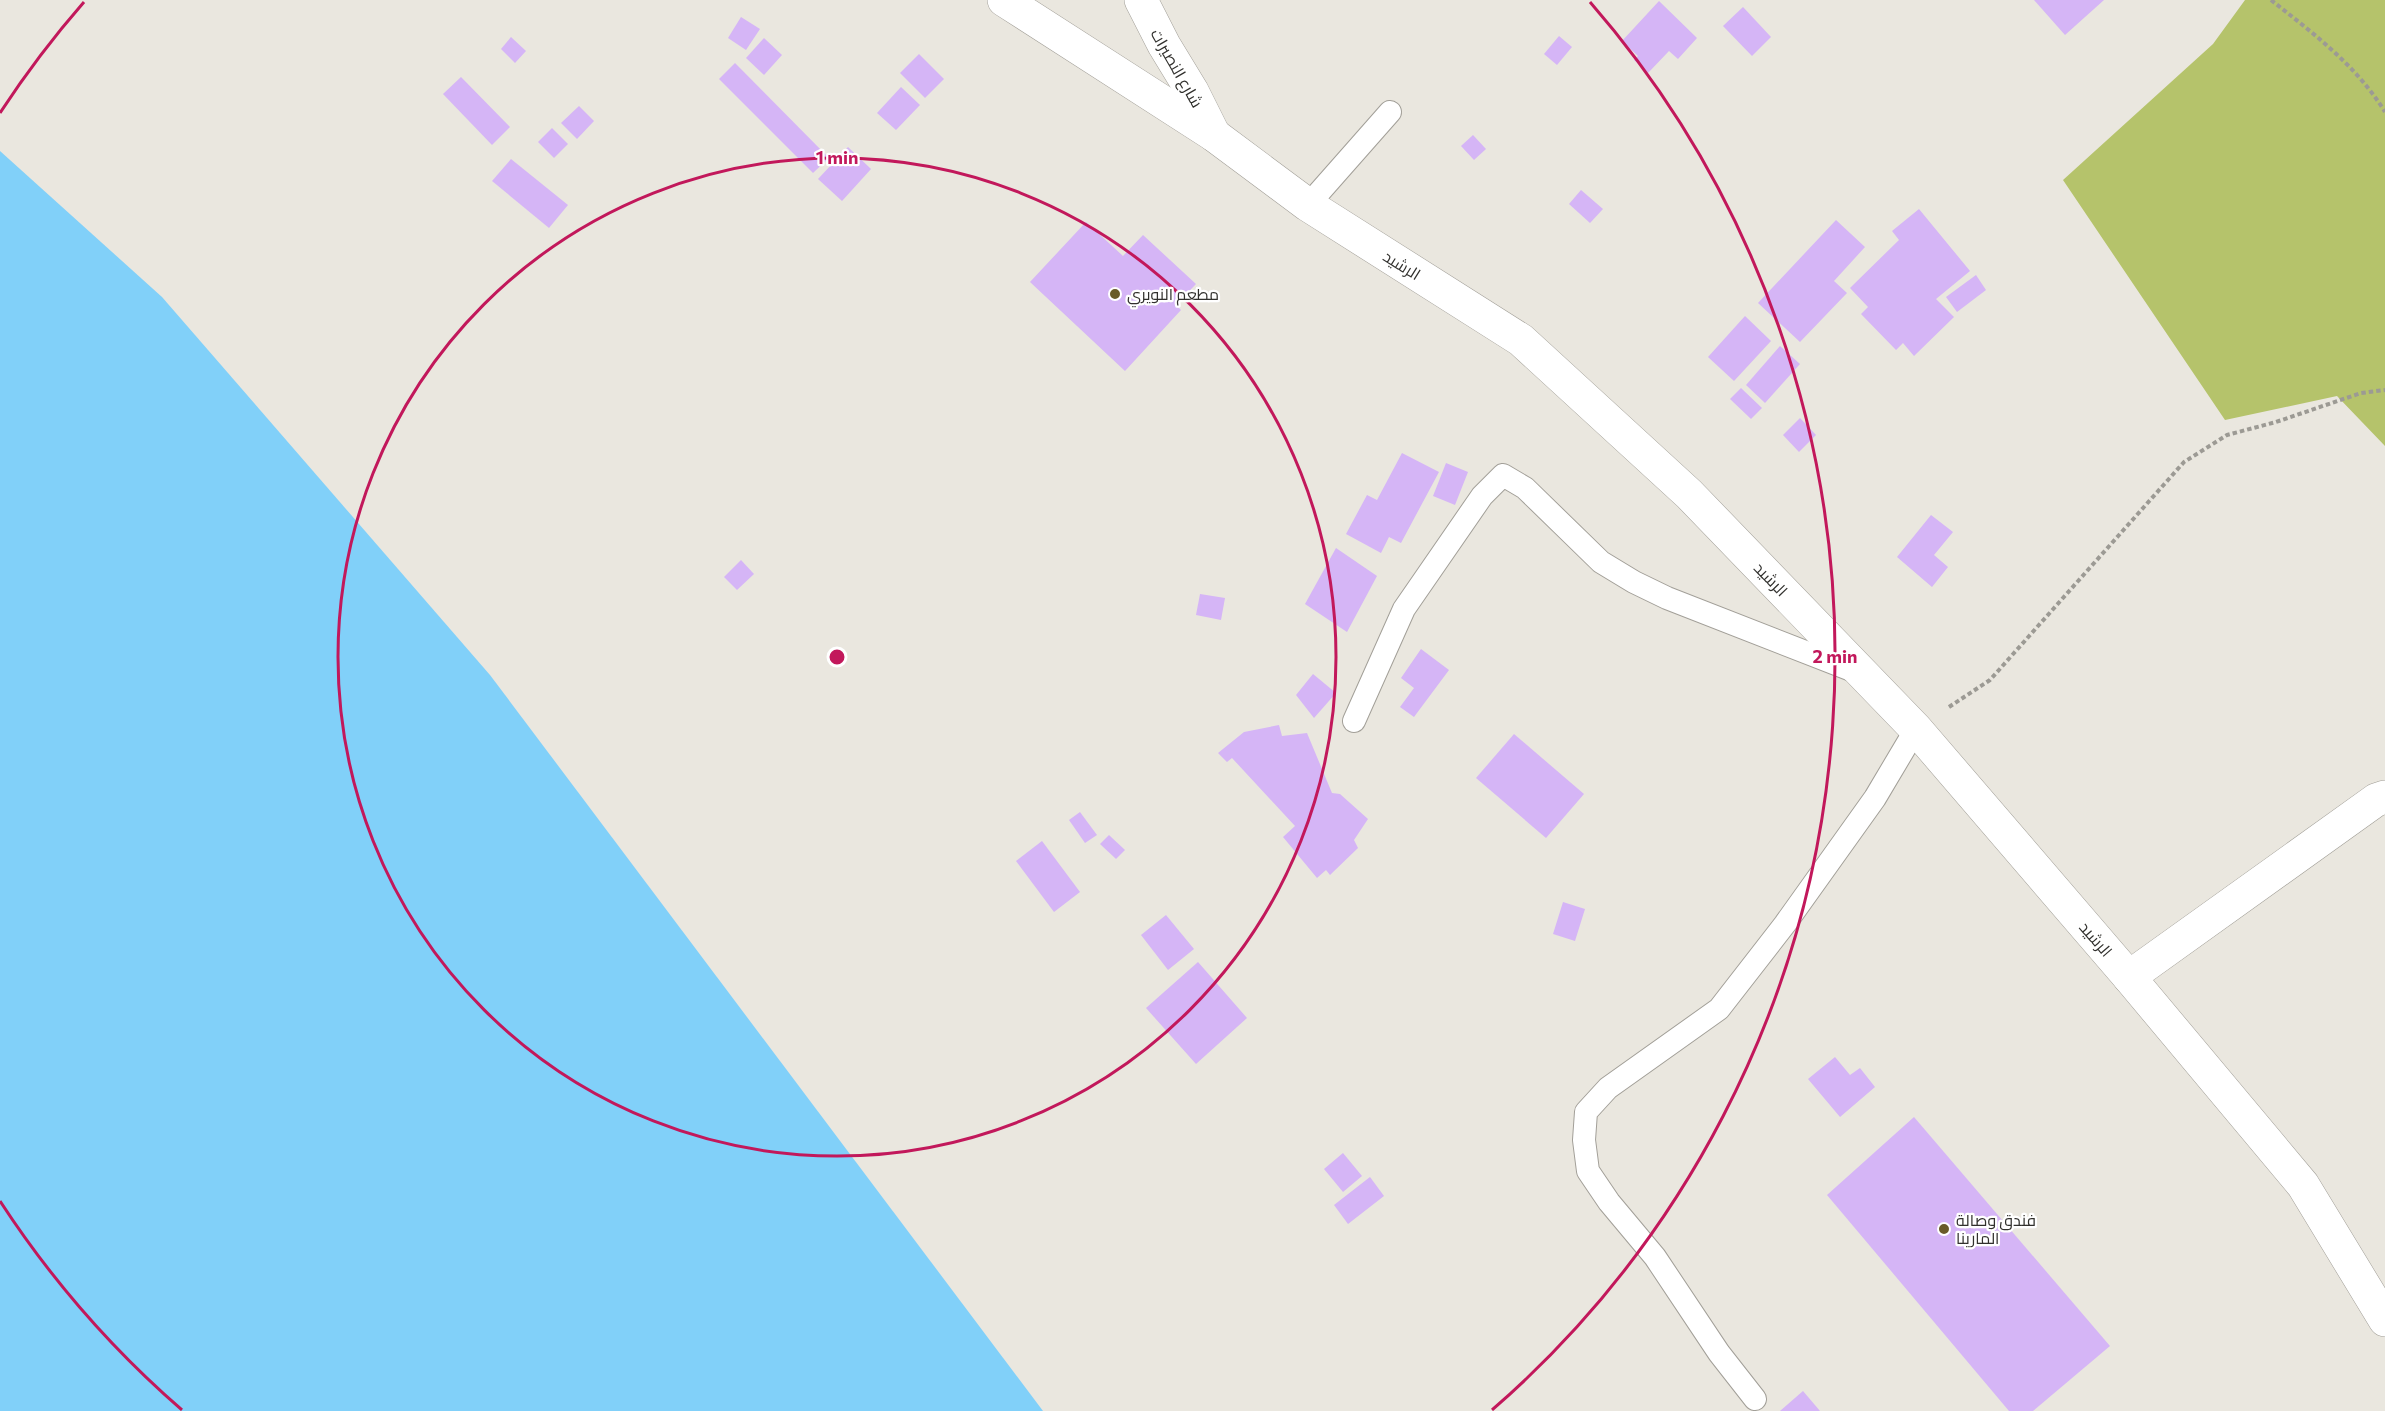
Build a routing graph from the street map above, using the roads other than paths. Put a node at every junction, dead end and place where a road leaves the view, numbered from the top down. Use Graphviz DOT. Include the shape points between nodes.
graph roads {
  1 [pos="1004,0"];
  2 [pos="1141,0"];
  3 [pos="1390,112"];
  4 [pos="1214,135"];
  5 [pos="1308,205"];
  6 [pos="1863,675"];
  7 [pos="1354,721"];
  8 [pos="1916,729"];
  9 [pos="2385,796"];
  10 [pos="2129,977"];
  11 [pos="2385,1320"];
  12 [pos="1755,1399"];
  1 -- 4 [label="main road, الرشيد"];
  2 -- 4 [label="main road, شارع النصيرات"];
  3 -- 5 [label="lane"];
  4 -- 5 [label="main road, الرشيد"];
  5 -- 6 [label="main road, الرشيد" via="1521,340 1689,494"];
  6 -- 7 [label="lane" via="1634,582 1601,562 1525,488 1503,475 1482,496 1404,609"];
  6 -- 8 [label="main road, الرشيد"];
  8 -- 10 [label="main road, الرشيد"];
  8 -- 12 [label="lane" via="1875,798 1719,1009 1608,1088 1586,1112 1588,1171 1655,1257"];
  9 -- 10 [label="main road"];
  10 -- 11 [label="main road, الرشيد" via="2303,1185"];
}
